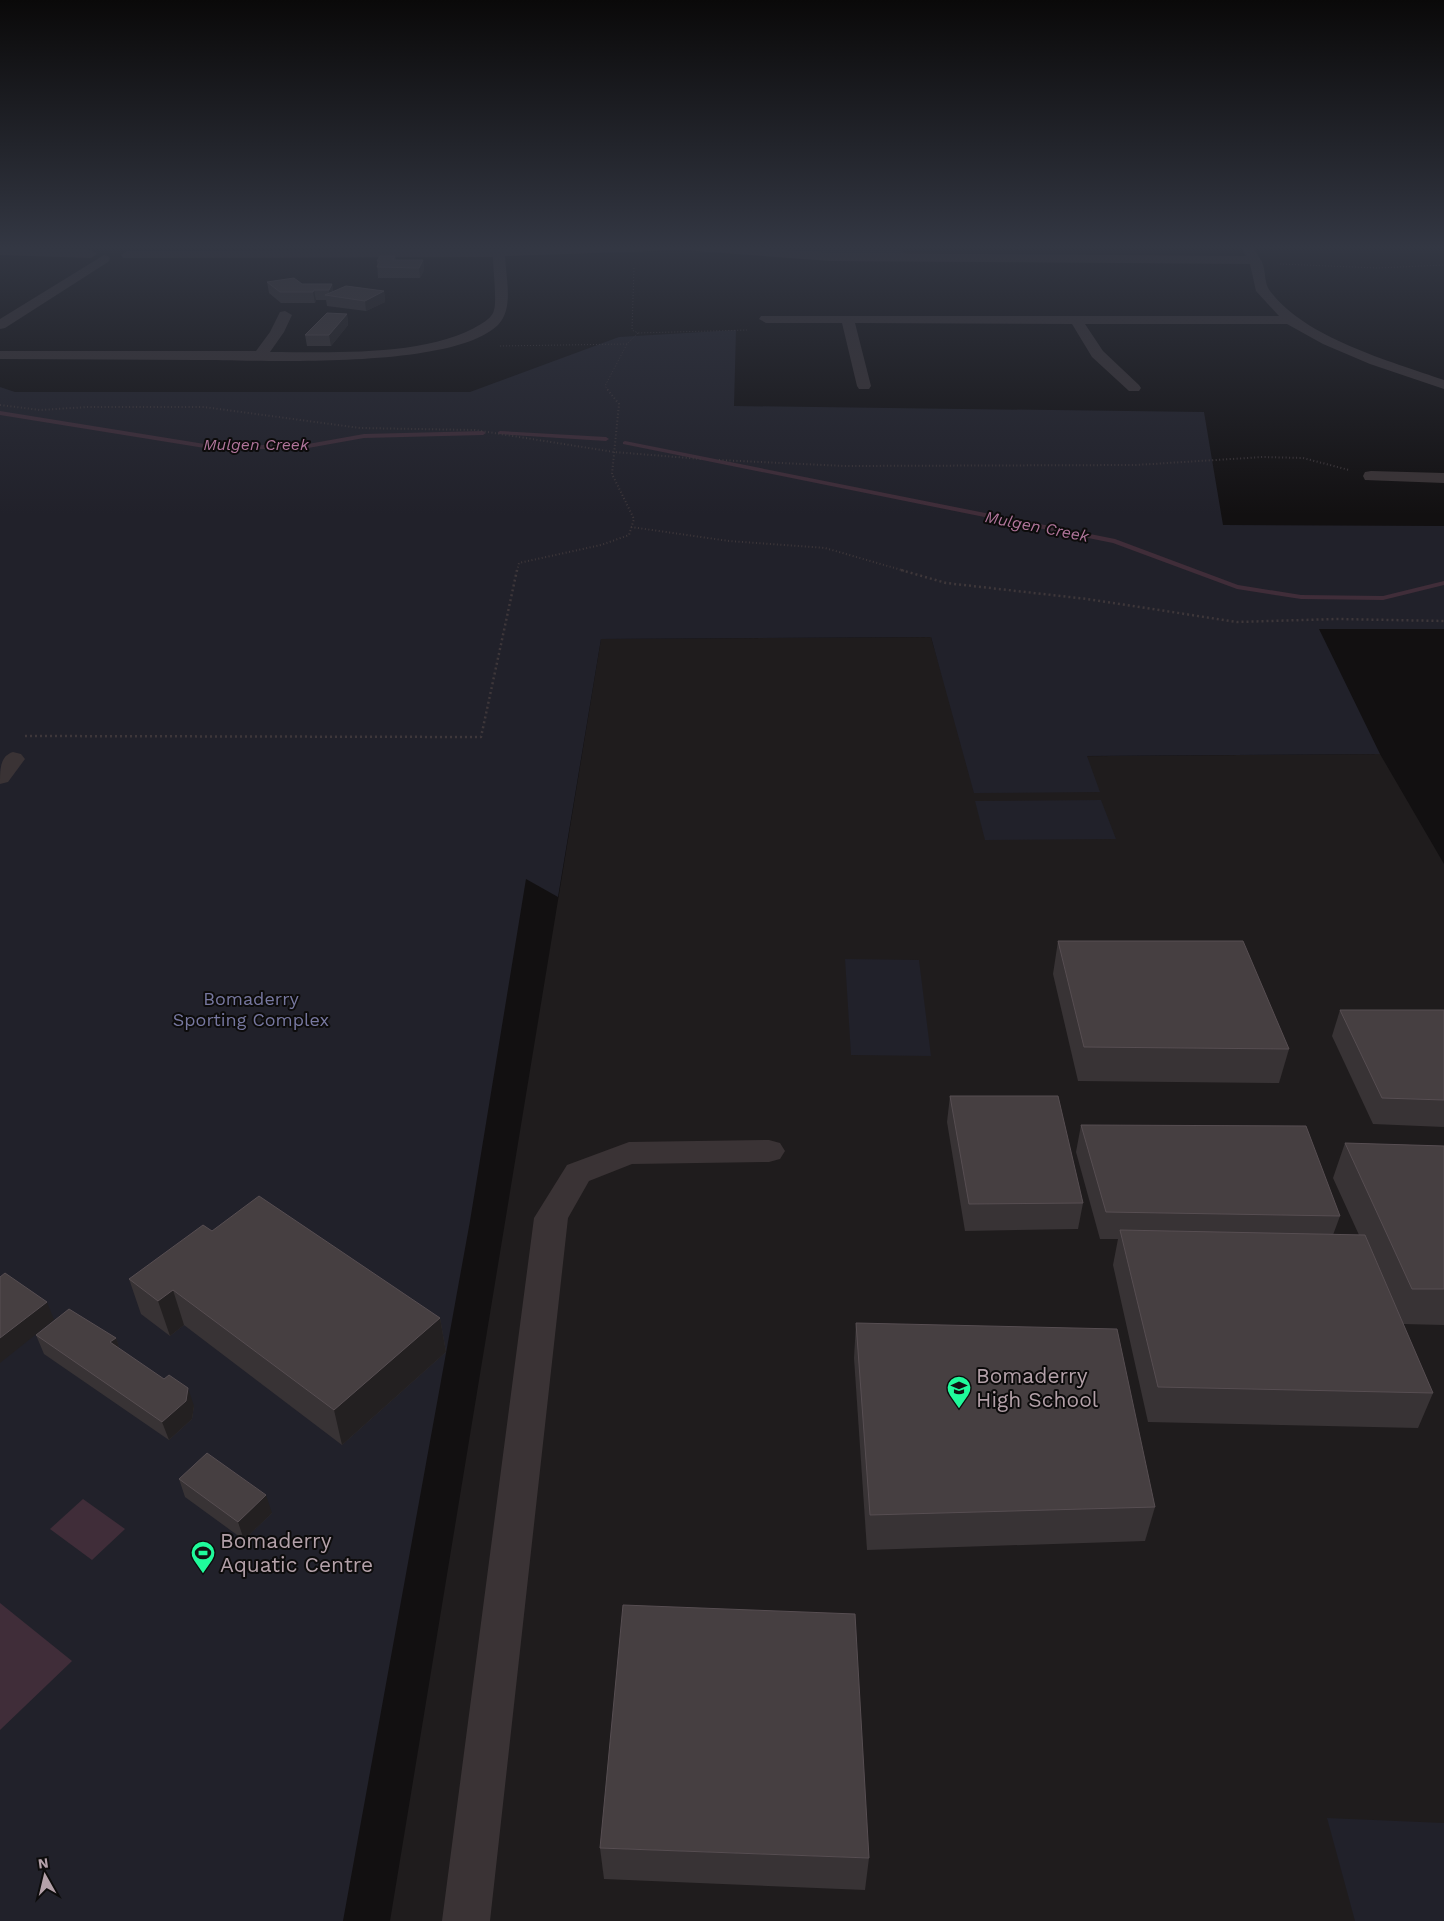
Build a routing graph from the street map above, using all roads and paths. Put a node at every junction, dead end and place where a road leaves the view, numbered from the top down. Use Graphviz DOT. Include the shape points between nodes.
graph roads {
  1 [pos="274,336"];
  2 [pos="464,336"];
  3 [pos="635,336"];
  4 [pos="852,336"];
  5 [pos="1086,336"];
  6 [pos="1318,336"];
  7 [pos="452,341"];
  8 [pos="627,344"];
  9 [pos="469,347"];
  10 [pos="0,354"];
  11 [pos="260,356"];
  12 [pos="1444,377"];
  13 [pos="1425,378"];
  14 [pos="864,386"];
  15 [pos="1444,386"];
  16 [pos="1134,388"];
  17 [pos="0,405"];
  18 [pos="614,452"];
  19 [pos="701,459"];
  20 [pos="719,460"];
  21 [pos="1372,476"];
  22 [pos="1444,478"];
  23 [pos="631,527"];
  24 [pos="1444,621"];
  25 [pos="20,736"];
  26 [pos="769,1151"];
  27 [pos="466,1921"];
  1 -- 11 [label="street"];
  2 -- 7 [label="street"];
  3 -- 8 [label="path"];
  4 -- 14 [label="street"];
  5 -- 16 [label="street" via="1097,354"];
  6 -- 13 [label="street" via="1367,358"];
  7 -- 9 [label="street"];
  7 -- 11 [label="street" via="380,354"];
  8 -- 9 [label="path"];
  8 -- 18 [label="path" via="604,386 619,404"];
  10 -- 11 [label="street"];
  12 -- 13 [label="street"];
  13 -- 15 [label="street"];
  17 -- 18 [label="path" via="40,410 204,407 360,428 476,430"];
  18 -- 19 [label="path"];
  18 -- 23 [label="path" via="612,474 634,519"];
  20 -- 21 [label="path" via="844,466 1136,465 1293,457"];
  21 -- 22 [label="street"];
  23 -- 24 [label="path" via="729,541 825,548 946,582 1237,622 1337,619"];
  23 -- 25 [label="path" via="629,535 601,545 519,563 482,737"];
  26 -- 27 [label="street" via="629,1153 578,1173 551,1218"];
}
